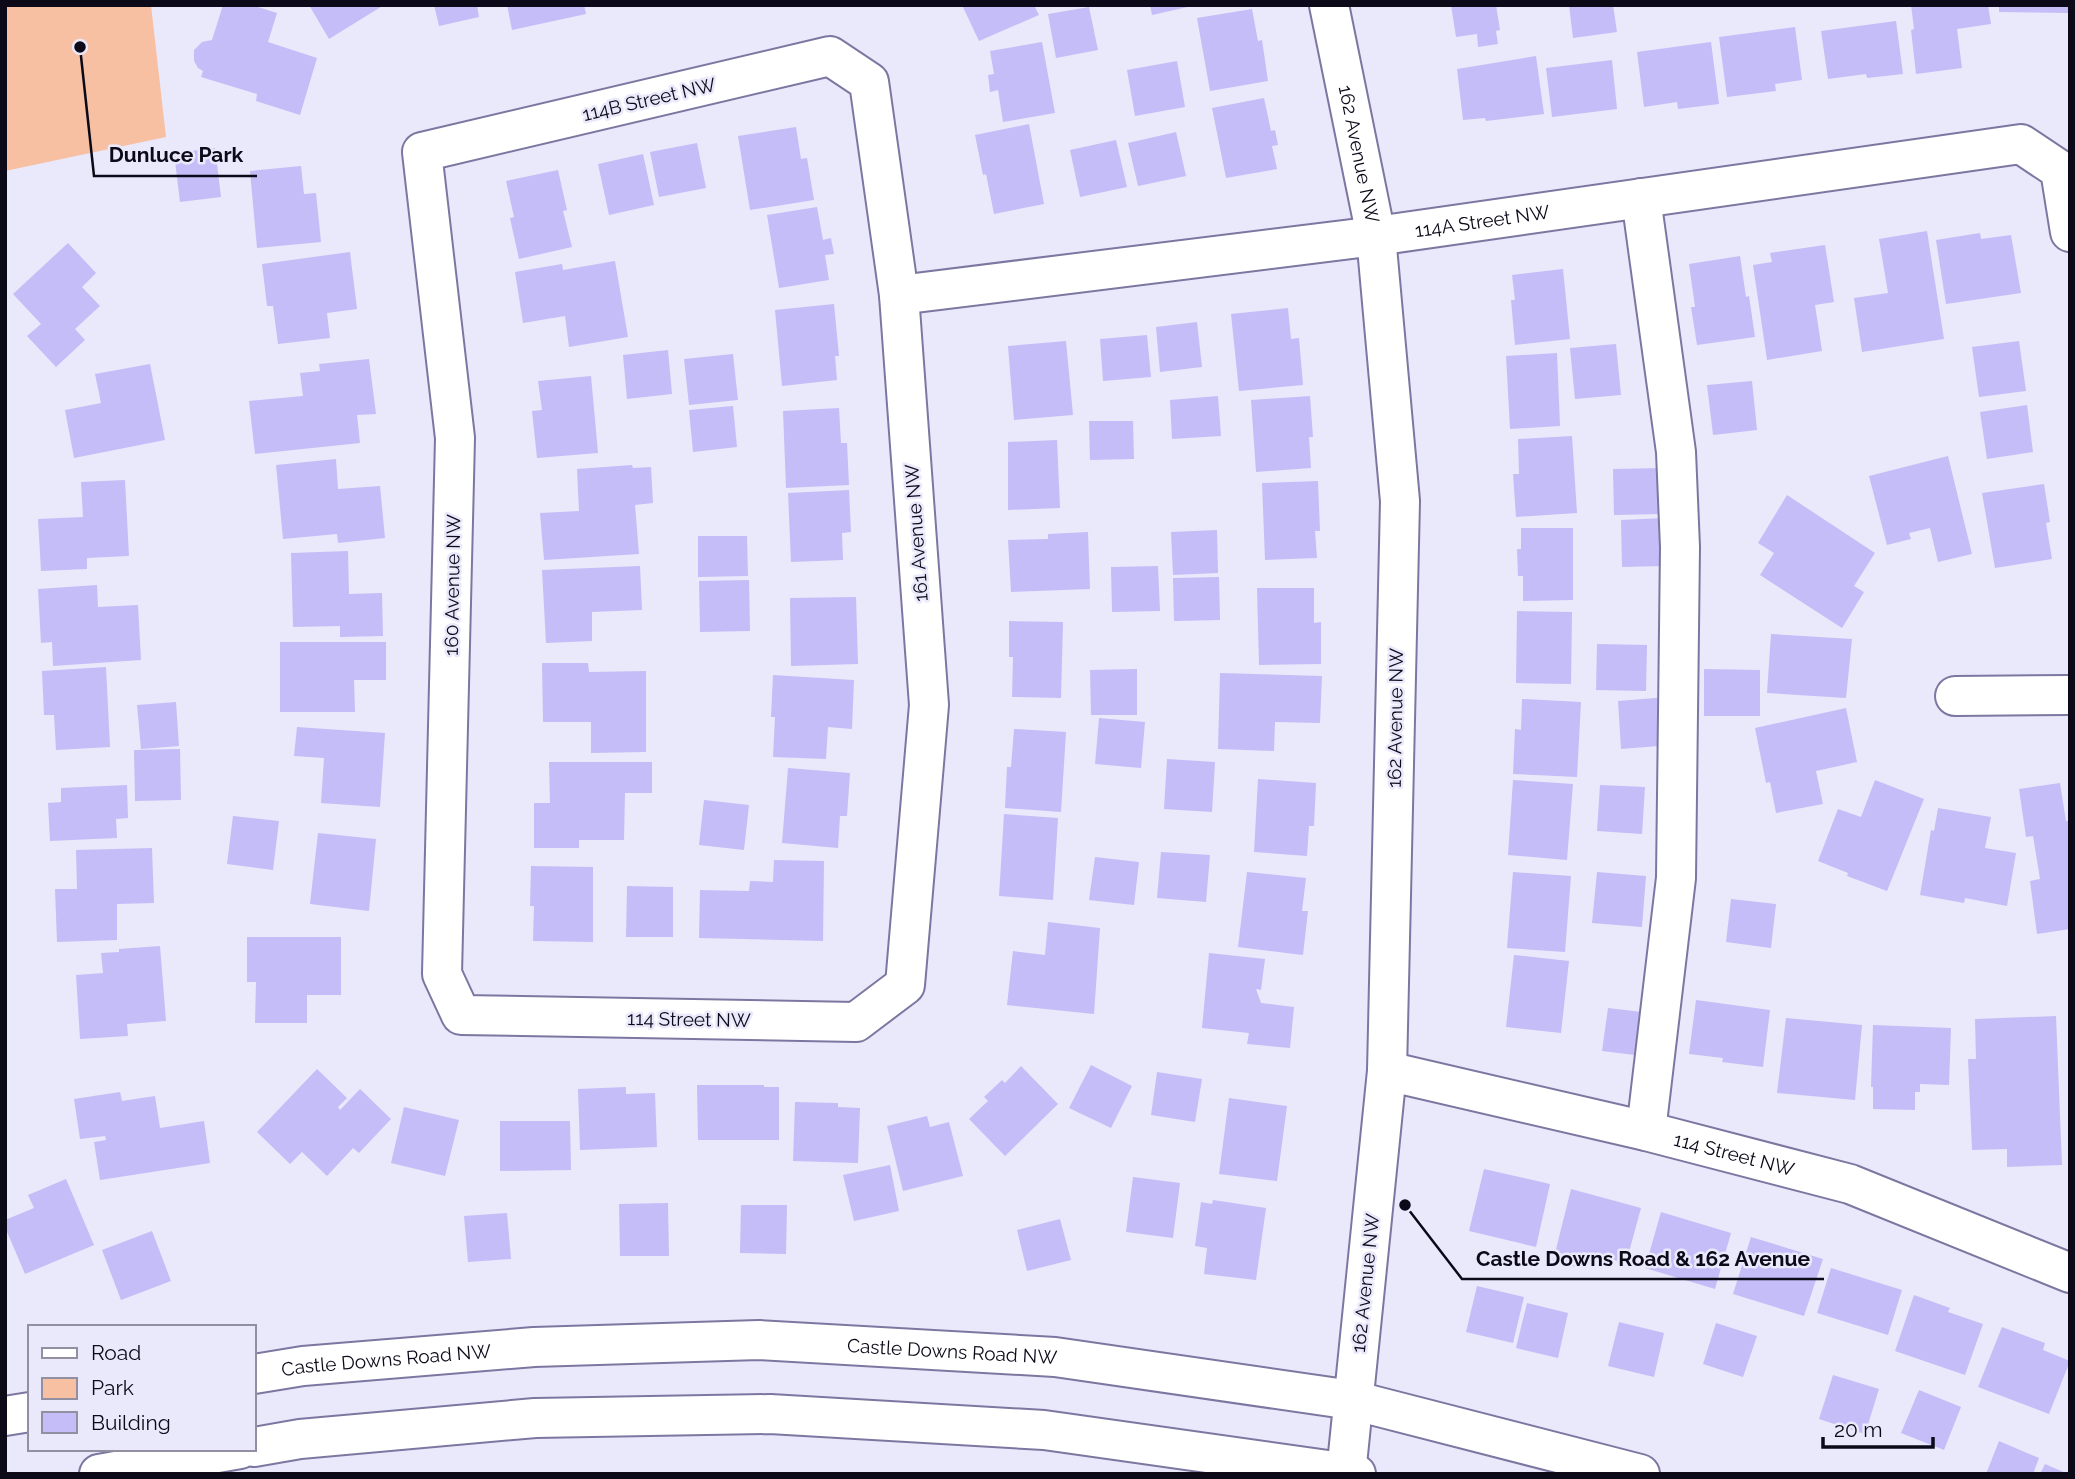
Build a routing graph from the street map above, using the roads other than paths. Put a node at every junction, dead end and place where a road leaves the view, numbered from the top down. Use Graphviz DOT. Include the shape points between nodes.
graph roads {
  1 [pos="1329,5"];
  2 [pos="869,82"];
  3 [pos="422,152"];
  4 [pos="1641,198"];
  5 [pos="2070,232"];
  6 [pos="1376,236"];
  7 [pos="899,295"];
  8 [pos="2070,695"];
  9 [pos="1955,696"];
  10 [pos="905,985"];
  11 [pos="461,1015"];
  12 [pos="1387,1071"];
  13 [pos="1646,1131"];
  14 [pos="2070,1273"];
  15 [pos="256,1374"];
  16 [pos="28,1412"];
  17 [pos="5,1416"];
  18 [pos="1351,1417"];
  19 [pos="256,1447"];
  20 [pos="229,1451"];
  21 [pos="1350,1473"];
  22 [pos="99,1474"];
  23 [pos="1640,1474"];
  1 -- 6 [label="street, 162 Avenue NW"];
  2 -- 3 [label="street, 114B Street NW" via="830,56"];
  2 -- 7 [label="street, 161 Avenue NW"];
  3 -- 11 [label="street, 160 Avenue NW" via="455,438 442,974"];
  4 -- 5 [label="street, 114A Street NW" via="2021,144 2060,170"];
  4 -- 6 [label="street, 114A Street NW"];
  4 -- 13 [label="street" via="1676,452 1680,547 1676,878"];
  6 -- 7 [label="street, 114A Street NW"];
  6 -- 12 [label="street, 162 Avenue NW" via="1400,501"];
  7 -- 10 [label="street, 161 Avenue NW" via="929,705"];
  8 -- 9 [label="street"];
  10 -- 11 [label="street, 114 Street NW" via="856,1023"];
  12 -- 13 [label="street, 114 Street NW"];
  12 -- 18 [label="street, 162 Avenue NW"];
  13 -- 14 [label="street, 114 Street NW" via="1850,1184"];
  15 -- 18 [label="street, Castle Downs Road NW" via="534,1347 759,1340 1055,1357"];
  16 -- 17 [label="street"];
  18 -- 21 [label="street, 162 Avenue NW"];
  18 -- 23 [label="street, Castle Downs Road NW"];
  19 -- 21 [label="street" via="535,1418 770,1414 1044,1430"];
  20 -- 22 [label="street"];
}
